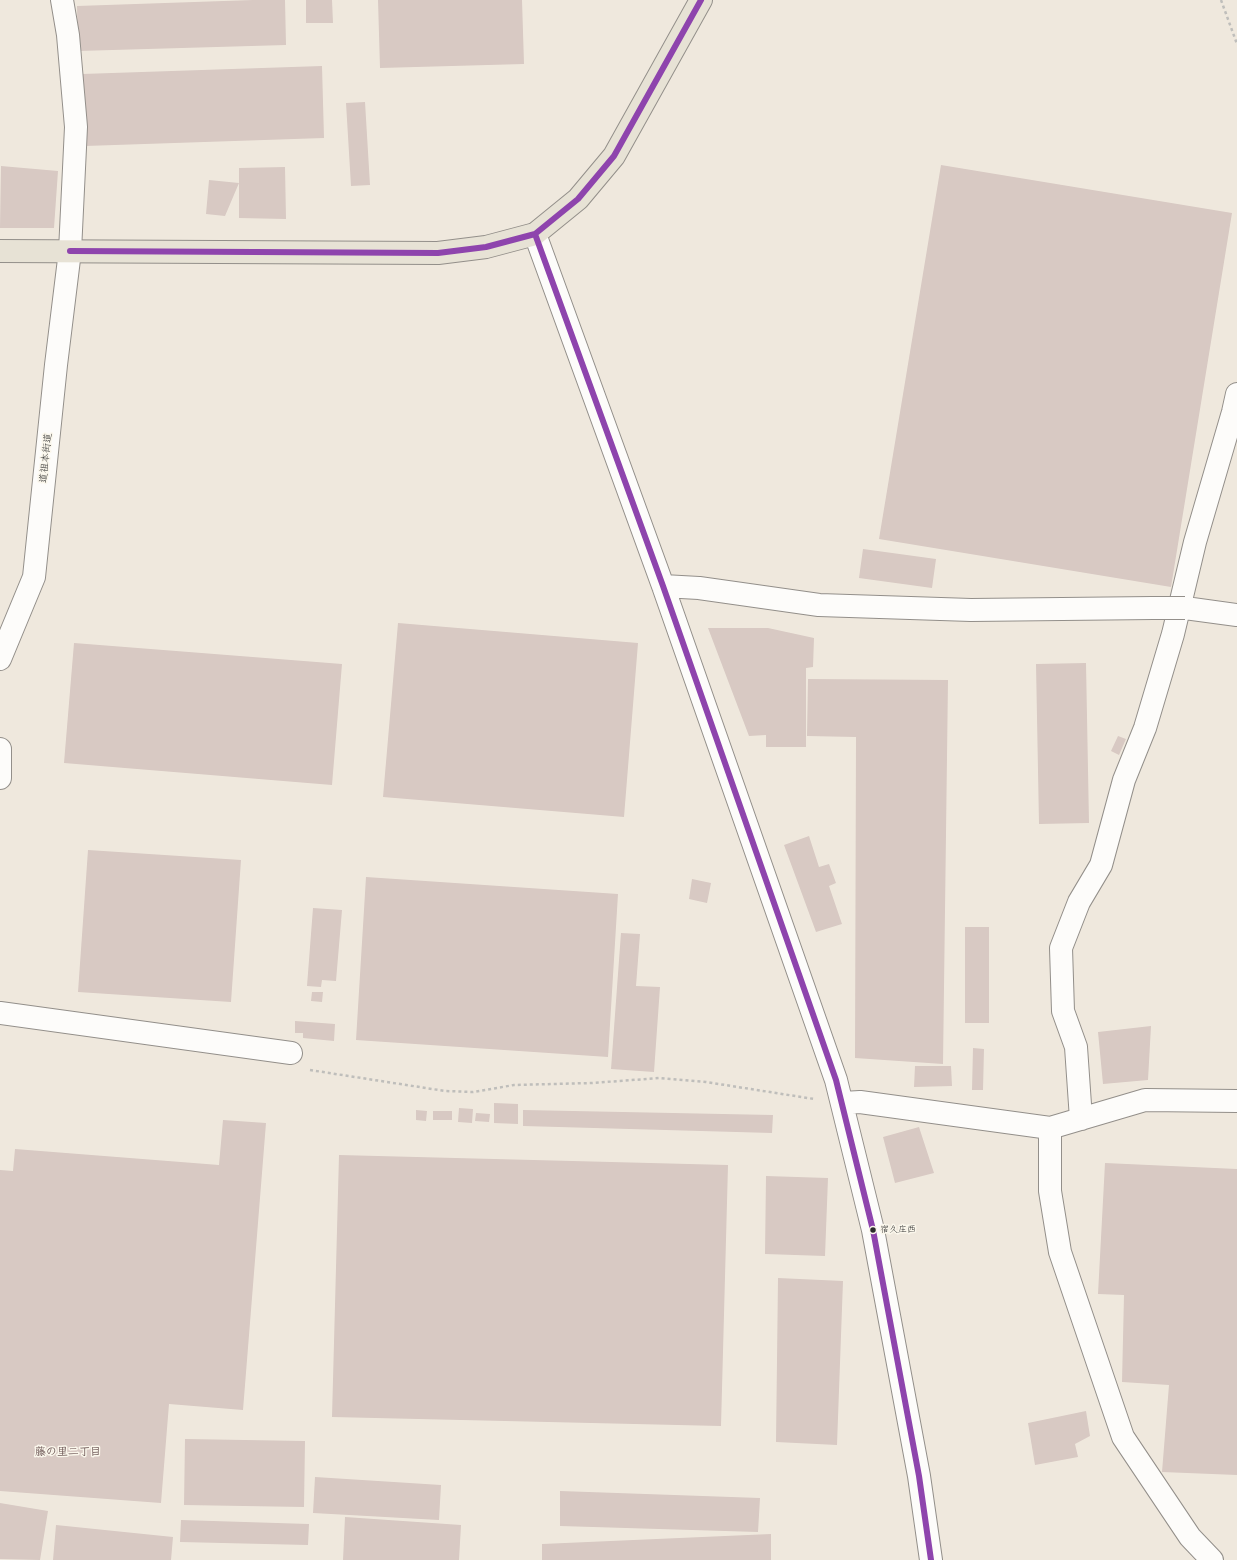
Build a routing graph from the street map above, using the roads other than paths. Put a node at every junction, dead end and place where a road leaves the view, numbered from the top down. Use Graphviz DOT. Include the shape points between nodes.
graph roads {
  1 [pos="62,0"];
  2 [pos="701,0"];
  3 [pos="535,234"];
  4 [pos="0,251"];
  5 [pos="70,251"];
  6 [pos="1237,394"];
  7 [pos="663,586"];
  8 [pos="1237,615"];
  9 [pos="0,659"];
  10 [pos="0,749"];
  11 [pos="0,778"];
  12 [pos="0,1013"];
  13 [pos="291,1053"];
  14 [pos="1237,1101"];
  15 [pos="843,1103"];
  16 [pos="1081,1119"];
  17 [pos="1050,1128"];
  18 [pos="931,1560"];
  19 [pos="1212,1560"];
  1 -- 5 [label="street, 道祖本街道" via="68,35 76,127"];
  2 -- 3 [label="main road" via="614,156 578,199"];
  3 -- 5 [label="main road" via="486,247 438,253"];
  3 -- 7 [label="street"];
  4 -- 5 [label="main road"];
  5 -- 9 [label="street, 道祖本街道" via="34,577"];
  6 -- 16 [label="street" via="1195,542 1173,634 1145,728 1124,780 1101,865 1079,902 1061,948 1063,1011 1076,1047"];
  7 -- 8 [label="street, bridge" via="699,588 819,605 972,610 1185,608"];
  7 -- 15 [label="street"];
  10 -- 11 [label="street"];
  12 -- 13 [label="street"];
  14 -- 16 [label="street" via="1144,1100"];
  15 -- 17 [label="street" via="860,1102"];
  15 -- 18 [label="street" via="873,1230"];
  16 -- 17 [label="street"];
  17 -- 19 [label="street" via="1050,1191 1060,1252 1123,1437 1190,1537"];
}
